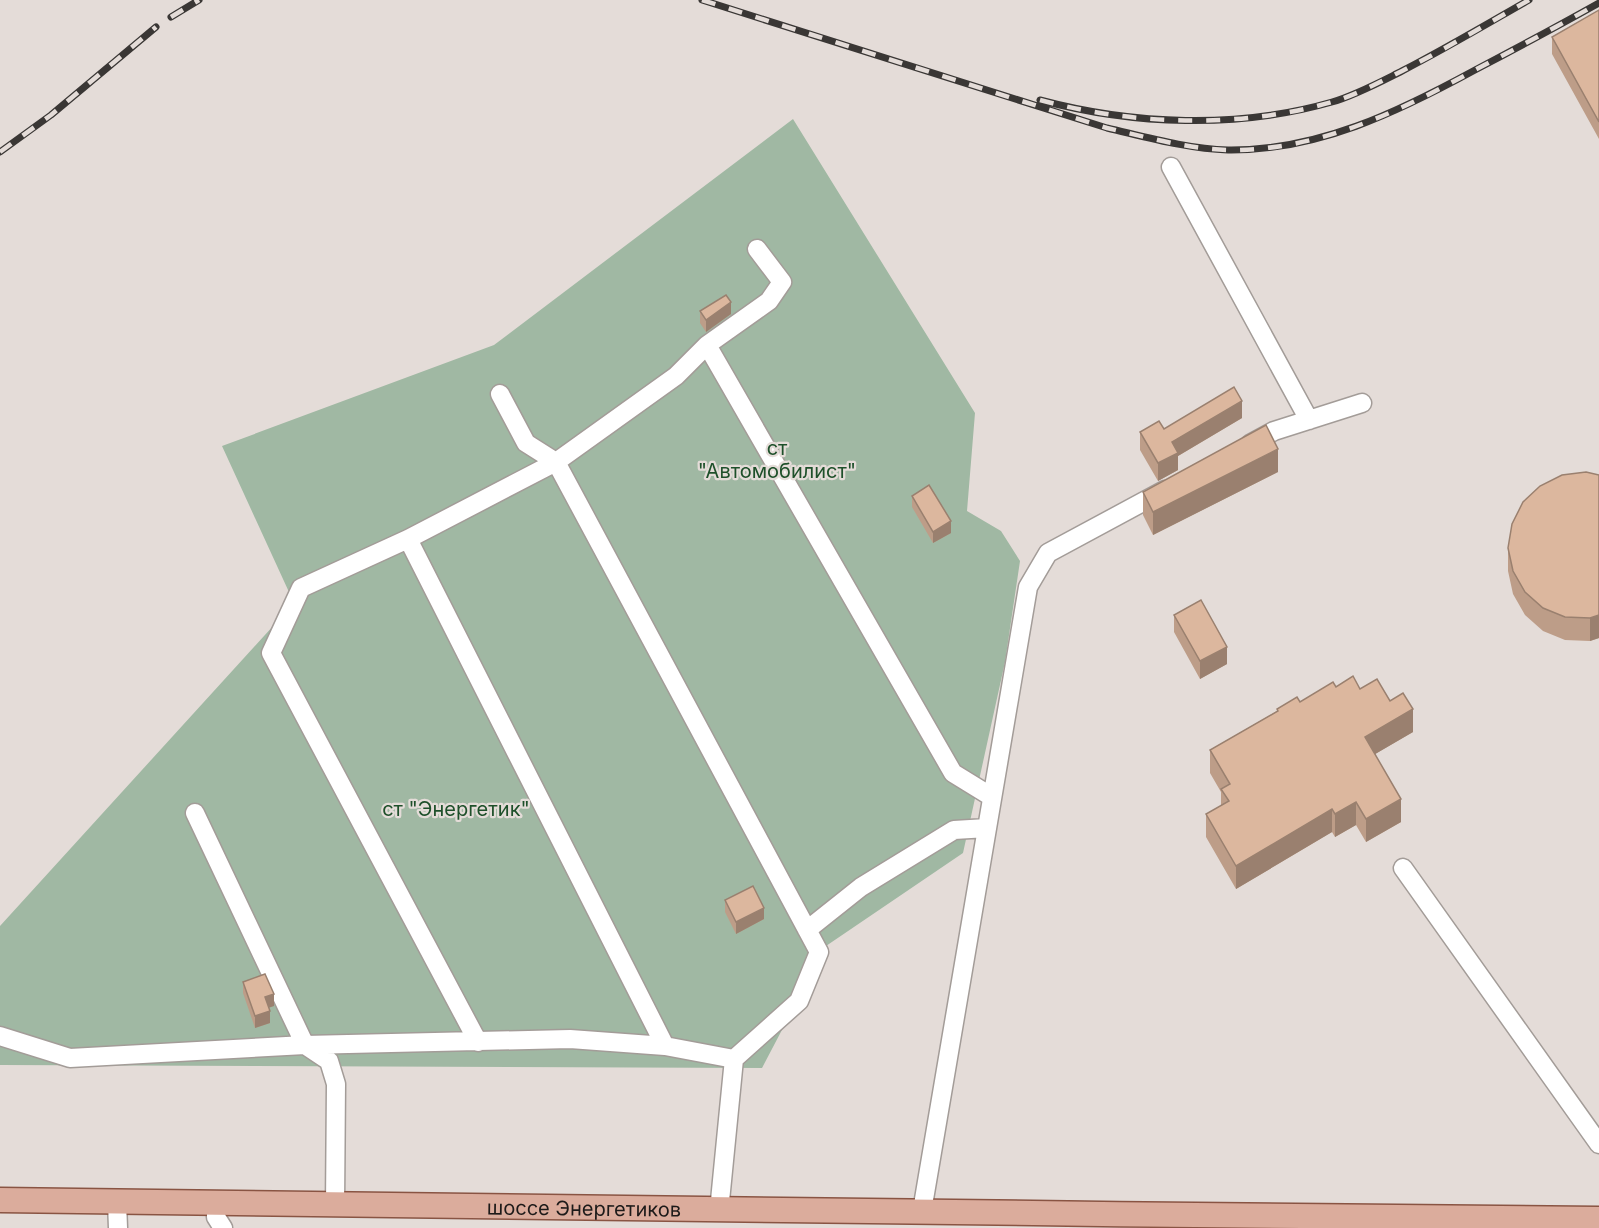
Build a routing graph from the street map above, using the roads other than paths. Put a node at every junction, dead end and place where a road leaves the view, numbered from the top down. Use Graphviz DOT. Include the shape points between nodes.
graph roads {
  1 [pos="1171,167"];
  2 [pos="757,249"];
  3 [pos="707,345"];
  4 [pos="500,394"];
  5 [pos="1362,403"];
  6 [pos="1309,420"];
  7 [pos="1233,454"];
  8 [pos="556,462"];
  9 [pos="1181,481"];
  10 [pos="408,539"];
  11 [pos="992,797"];
  12 [pos="195,813"];
  13 [pos="987,828"];
  14 [pos="1403,868"];
  15 [pos="807,930"];
  16 [pos="0,1036"];
  17 [pos="478,1041"];
  18 [pos="305,1045"];
  19 [pos="665,1046"];
  20 [pos="734,1059"];
  21 [pos="1599,1144"];
  22 [pos="0,1200"];
  23 [pos="117,1202"];
  24 [pos="216,1203"];
  25 [pos="335,1205"];
  26 [pos="719,1211"];
  27 [pos="913,1217"];
  28 [pos="1599,1219"];
  29 [pos="118,1228"];
  30 [pos="223,1228"];
  1 -- 6 [label="street"];
  2 -- 3 [label="street" via="782,282 769,301"];
  3 -- 8 [label="street" via="676,376"];
  3 -- 11 [label="street" via="953,773"];
  4 -- 8 [label="street" via="526,442"];
  5 -- 6 [label="street"];
  6 -- 7 [label="street" via="1274,431"];
  8 -- 10 [label="street"];
  8 -- 15 [label="street"];
  9 -- 11 [label="street" via="1048,553 1028,587"];
  10 -- 17 [label="street" via="301,588 271,653"];
  10 -- 19 [label="street"];
  11 -- 13 [label="street"];
  12 -- 18 [label="street"];
  13 -- 15 [label="street" via="954,830 861,887"];
  13 -- 27 [label="street"];
  14 -- 21 [label="street"];
  15 -- 20 [label="street" via="819,951 799,1001"];
  16 -- 18 [label="street" via="69,1058"];
  17 -- 18 [label="street"];
  17 -- 19 [label="street" via="570,1040"];
  18 -- 25 [label="street" via="329,1061 336,1084"];
  19 -- 20 [label="street"];
  20 -- 26 [label="street"];
  22 -- 23 [label="main road, шоссе Энергетиков"];
  23 -- 24 [label="main road, шоссе Энергетиков"];
  23 -- 29 [label="street"];
  24 -- 25 [label="main road, шоссе Энергетиков"];
  24 -- 30 [label="street" via="216,1217"];
  25 -- 26 [label="main road, шоссе Энергетиков"];
  26 -- 27 [label="main road, шоссе Энергетиков"];
  27 -- 28 [label="main road, шоссе Энергетиков"];
}
